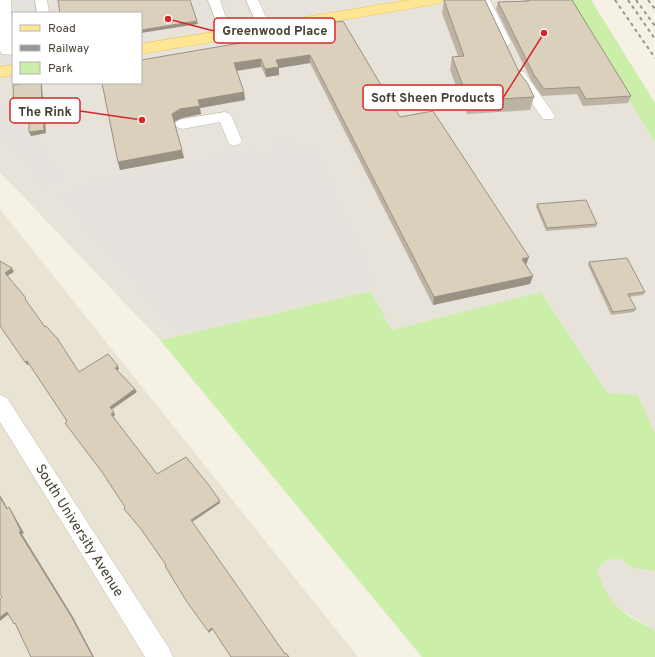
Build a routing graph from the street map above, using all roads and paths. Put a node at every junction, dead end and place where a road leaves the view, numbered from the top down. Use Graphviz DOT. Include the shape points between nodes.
graph roads {
  1 [pos="5,0"];
  2 [pos="41,0"];
  3 [pos="214,0"];
  4 [pos="252,0"];
  5 [pos="484,0"];
  6 [pos="426,1"];
  7 [pos="43,12"];
  8 [pos="220,18"];
  9 [pos="265,28"];
  10 [pos="142,49"];
  11 [pos="12,51"];
  12 [pos="12,70"];
  13 [pos="0,72"];
  14 [pos="548,116"];
  15 [pos="182,124"];
  16 [pos="234,141"];
  17 [pos="0,404"];
  18 [pos="160,657"];
  1 -- 11 [label="street" via="8,51"];
  2 -- 7 [label="street"];
  3 -- 8 [label="street"];
  4 -- 9 [label="street"];
  5 -- 14 [label="street" via="524,84"];
  6 -- 9 [label="main road"];
  9 -- 10 [label="main road"];
  12 -- 13 [label="main road"];
  15 -- 16 [label="street" via="225,117"];
  17 -- 18 [label="street, South University Avenue"];
}
